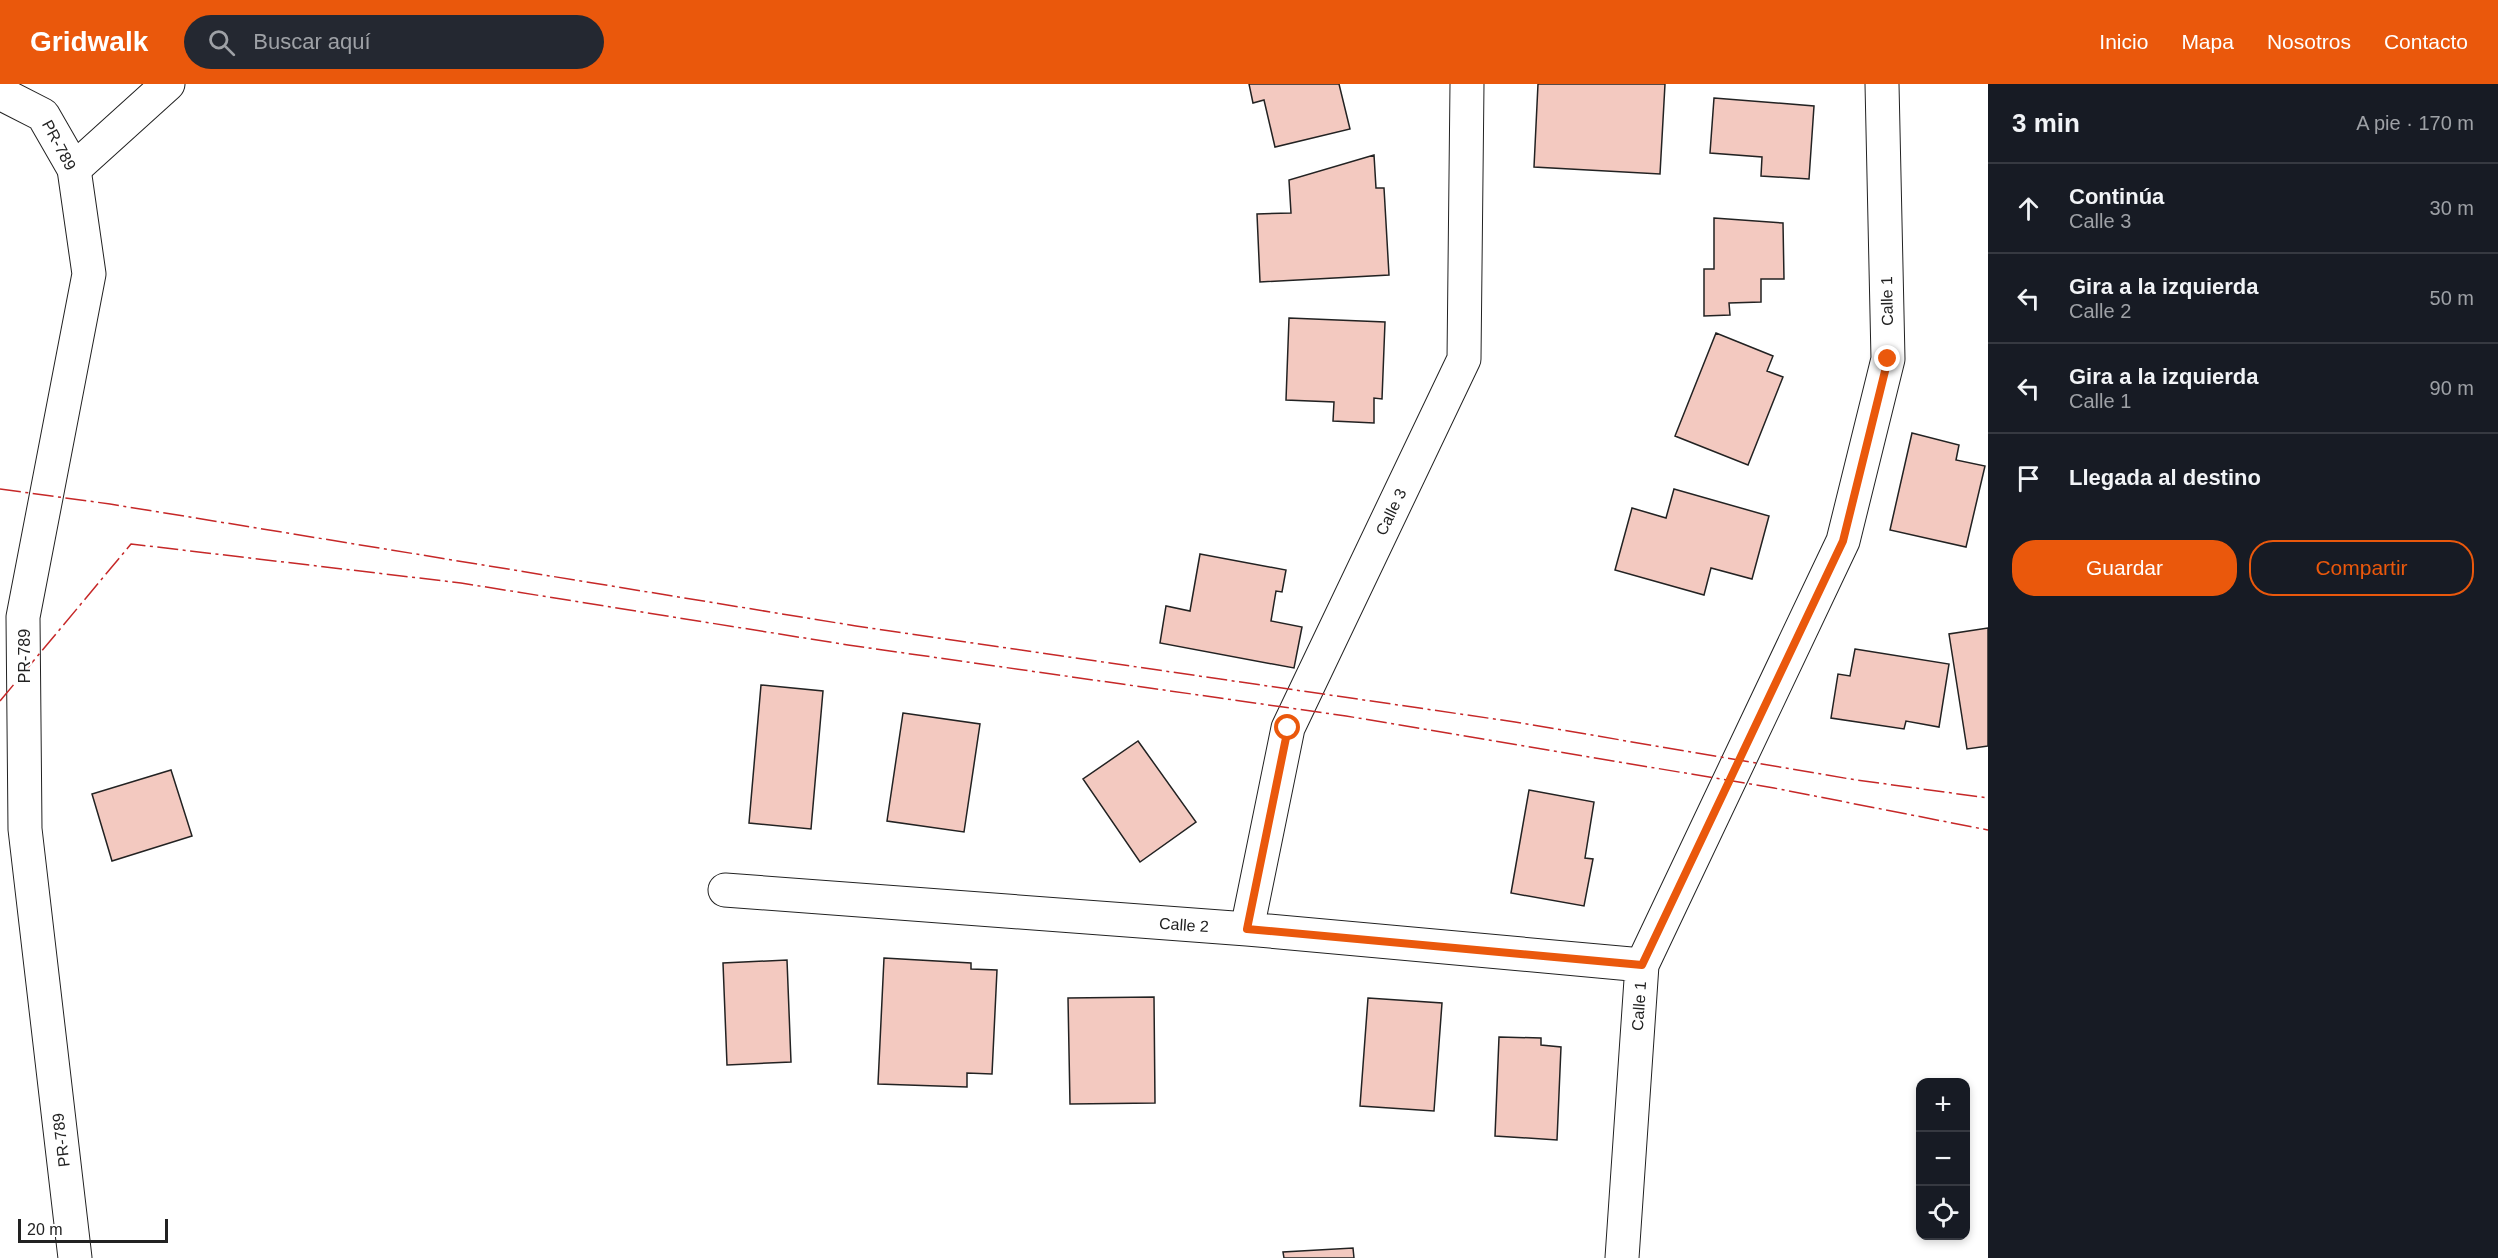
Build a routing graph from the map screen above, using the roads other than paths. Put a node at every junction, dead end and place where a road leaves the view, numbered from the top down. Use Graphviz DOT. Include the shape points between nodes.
graph roads {
  1 [pos="168,84"];
  2 [pos="1467,84"];
  3 [pos="1882,84"];
  4 [pos="0,93"];
  5 [pos="74,168"];
  6 [pos="725,890"];
  7 [pos="1247,929"];
  8 [pos="1642,965"];
  9 [pos="75,1258"];
  10 [pos="1622,1258"];
  1 -- 5 [label="street"];
  2 -- 7 [label="street, Calle 3" via="1464,359 1288,728"];
  3 -- 8 [label="street, Calle 1" via="1888,359 1843,541"];
  4 -- 5 [label="street, PR-789 / PR-789" via="43,115"];
  5 -- 9 [label="street, PR-789 / PR-789" via="89,274 23,628 25,829"];
  6 -- 7 [label="street, Calle 2"];
  7 -- 8 [label="street, Calle 2"];
  8 -- 10 [label="street, Calle 1"];
}
